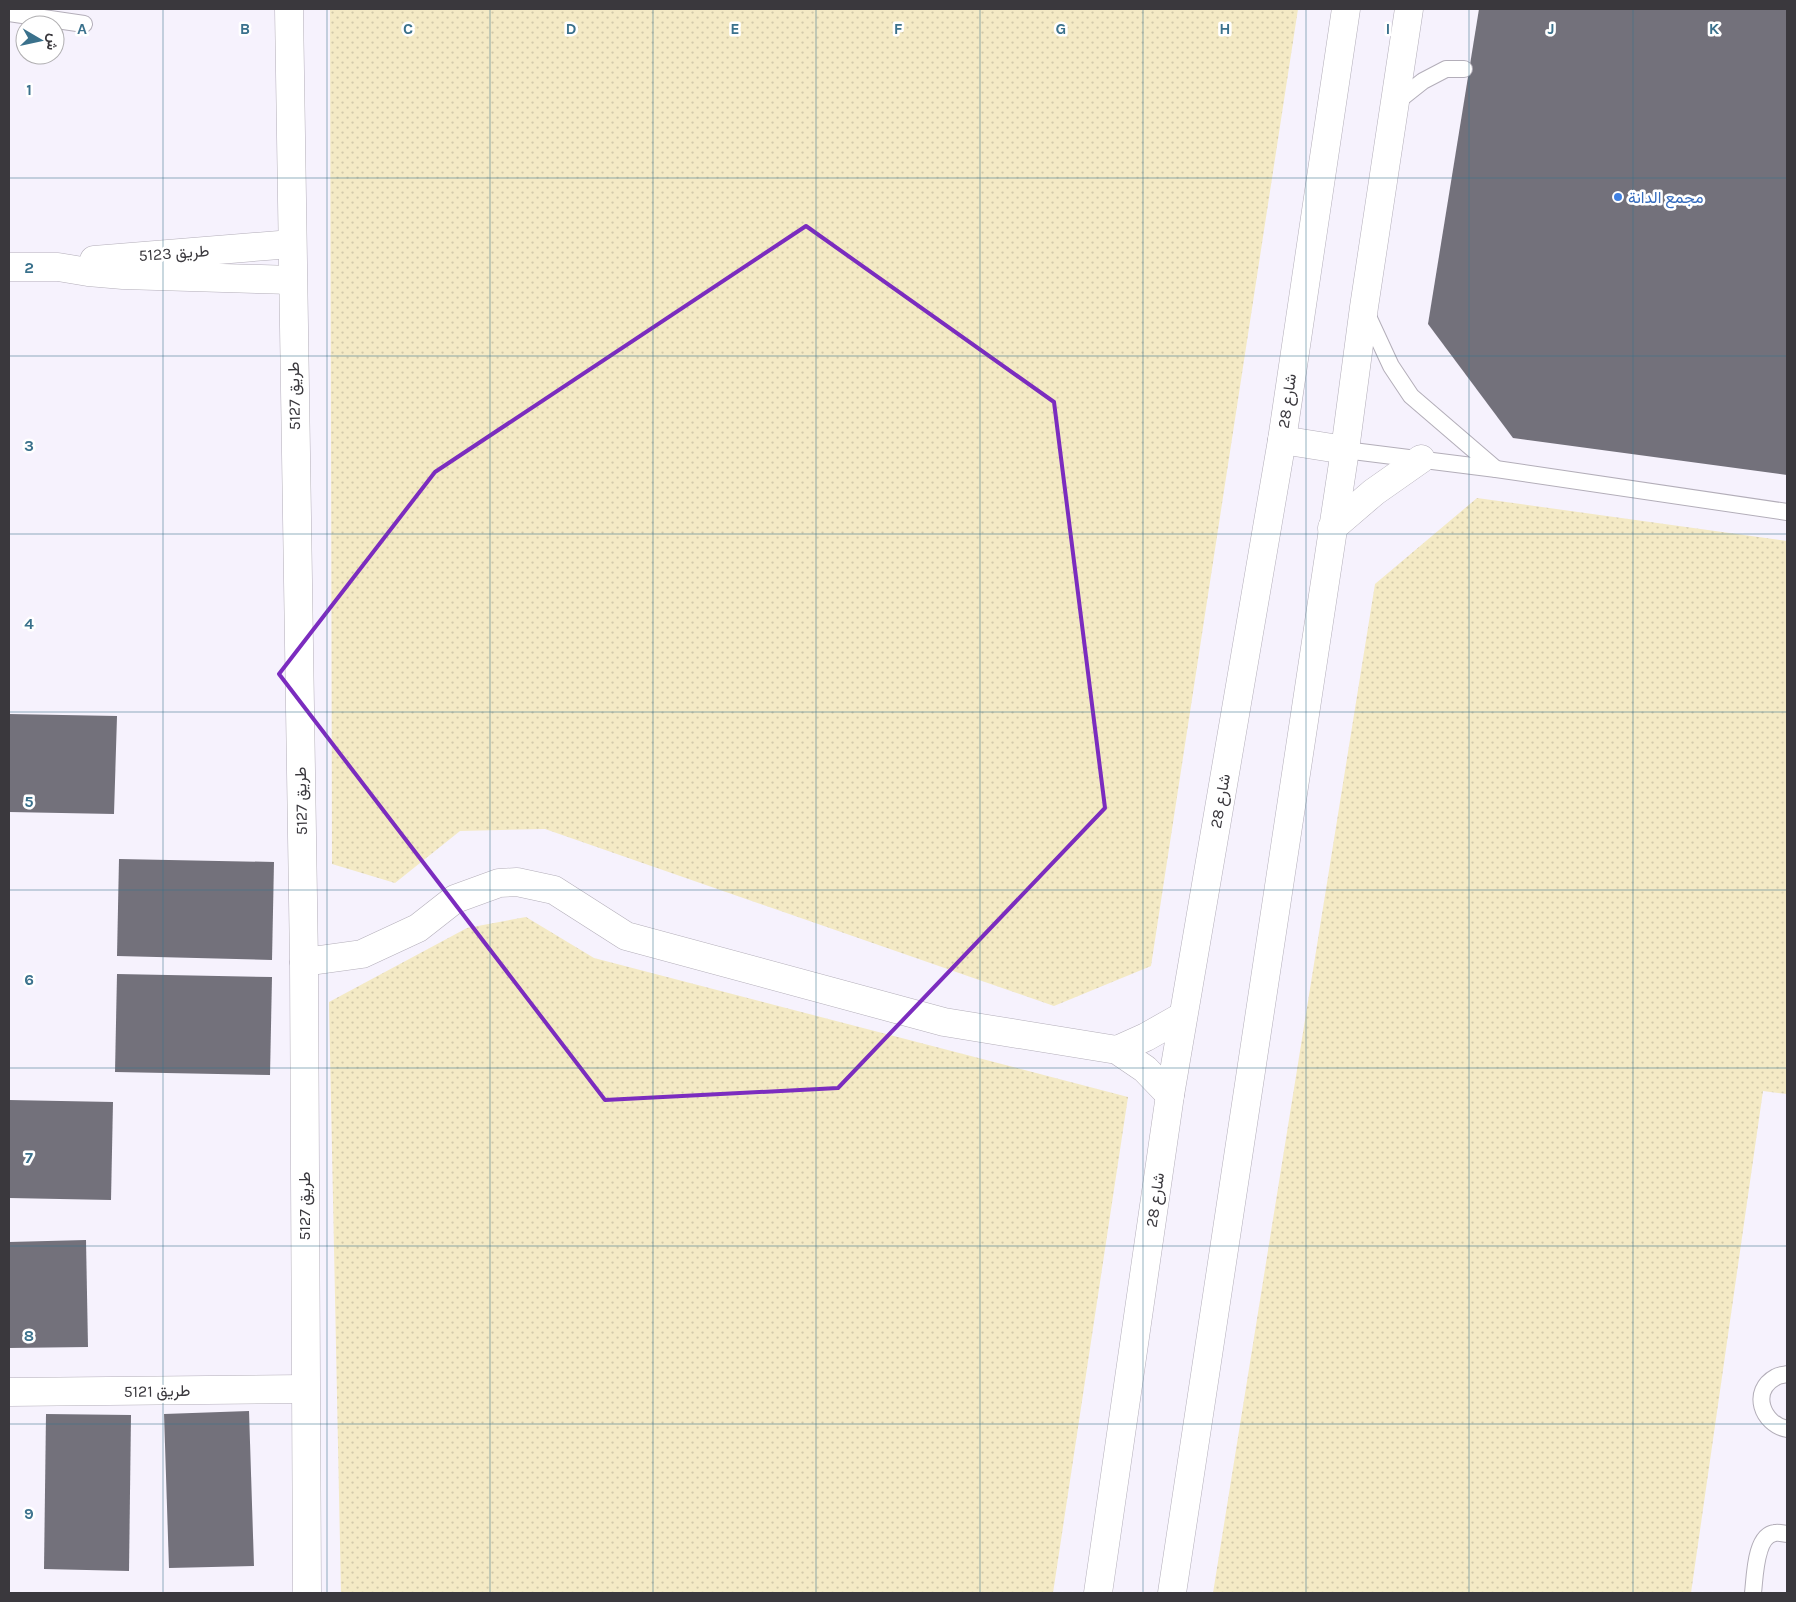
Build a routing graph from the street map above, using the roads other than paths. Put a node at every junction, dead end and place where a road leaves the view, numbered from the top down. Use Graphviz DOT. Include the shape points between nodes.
graph roads {
  1 [pos="289,9"];
  2 [pos="1346,9"];
  3 [pos="1409,9"];
  4 [pos="9,13"];
  5 [pos="84,24"];
  6 [pos="1464,69"];
  7 [pos="1394,104"];
  8 [pos="292,244"];
  9 [pos="9,267"];
  10 [pos="58,267"];
  11 [pos="292,280"];
  12 [pos="1364,307"];
  13 [pos="1282,440"];
  14 [pos="1345,450"];
  15 [pos="1421,459"];
  16 [pos="1496,469"];
  17 [pos="1787,512"];
  18 [pos="1332,528"];
  19 [pos="304,962"];
  20 [pos="1183,1016"];
  21 [pos="1117,1050"];
  22 [pos="1170,1095"];
  23 [pos="1787,1374"];
  24 [pos="305,1389"];
  25 [pos="9,1392"];
  26 [pos="1787,1429"];
  27 [pos="1787,1534"];
  28 [pos="307,1593"];
  29 [pos="1098,1593"];
  30 [pos="1172,1593"];
  31 [pos="1753,1593"];
  1 -- 8 [label="street, طريق 5127"];
  2 -- 13 [label="street, شارع 28"];
  3 -- 7 [label="street"];
  4 -- 5 [label="lane"];
  6 -- 7 [label="lane" via="1446,69 1423,81"];
  7 -- 12 [label="street"];
  8 -- 10 [label="street, طريق 5123" via="121,257"];
  8 -- 11 [label="street, طريق 5127"];
  9 -- 10 [label="street, طريق 5123"];
  10 -- 11 [label="street, طريق 5123" via="123,275"];
  11 -- 19 [label="street, طريق 5127"];
  12 -- 14 [label="street"];
  12 -- 16 [label="lane" via="1391,366 1411,396"];
  13 -- 14 [label="street"];
  13 -- 20 [label="street, شارع 28"];
  14 -- 15 [label="lane"];
  14 -- 18 [label="street"];
  15 -- 16 [label="lane"];
  15 -- 18 [label="street" via="1374,492"];
  16 -- 17 [label="lane"];
  18 -- 30 [label="street"];
  19 -- 21 [label="street" via="362,954 418,928 455,899 499,883 517,882 554,890 626,936 944,1022"];
  19 -- 24 [label="street, طريق 5127"];
  20 -- 21 [label="street"];
  20 -- 22 [label="street, شارع 28"];
  21 -- 22 [label="street" via="1145,1069"];
  22 -- 29 [label="street, شارع 28"];
  23 -- 26 [label="lane" via="1776,1377 1761,1397 1762,1409 1768,1420"];
  24 -- 25 [label="street, طريق 5121"];
  24 -- 28 [label="street, طريق 5127"];
  27 -- 31 [label="lane" via="1775,1532 1762,1542"];
}
